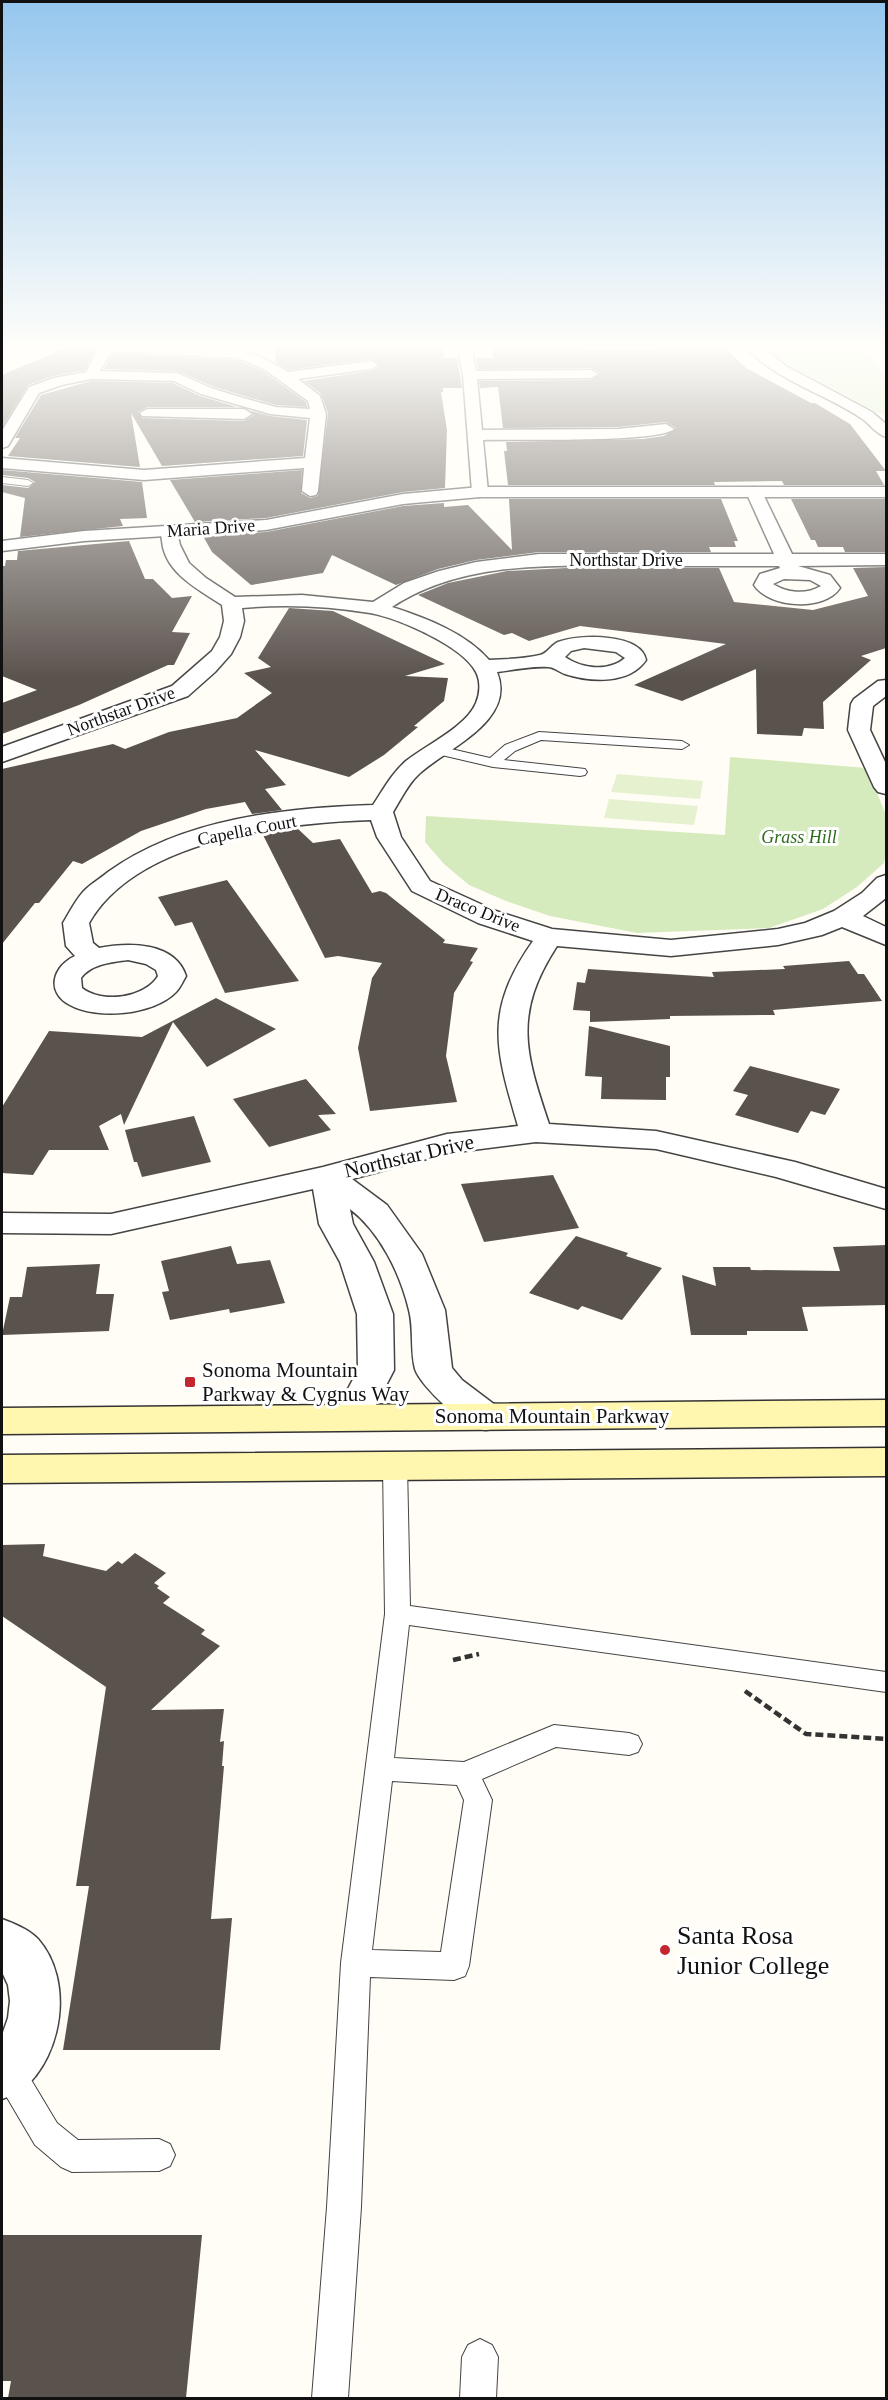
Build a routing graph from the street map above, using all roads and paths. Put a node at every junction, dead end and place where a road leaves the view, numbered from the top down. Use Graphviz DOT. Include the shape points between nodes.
graph roads {
  1 [pos="314,455"];
  2 [pos="477,455"];
  3 [pos="313,462"];
  4 [pos="2,464"];
  5 [pos="2,480"];
  6 [pos="28,483"];
  7 [pos="310,491"];
  8 [pos="480,492"];
  9 [pos="754,492"];
  10 [pos="886,492"];
  11 [pos="171,531"];
  12 [pos="2,546"];
  13 [pos="886,560"];
  14 [pos="789,567"];
  15 [pos="231,603"];
  16 [pos="376,609"];
  17 [pos="555,660"];
  18 [pos="484,667"];
  19 [pos="886,686"];
  20 [pos="682,745"];
  21 [pos="438,750"];
  22 [pos="2,755"];
  23 [pos="493,763"];
  24 [pos="580,772"];
  25 [pos="886,787"];
  26 [pos="381,812"];
  27 [pos="886,883"];
  28 [pos="843,917"];
  29 [pos="549,937"];
  30 [pos="886,937"];
  31 [pos="94,958"];
  32 [pos="536,1133"];
  33 [pos="327,1176"];
  34 [pos="886,1198"];
  35 [pos="2,1223"];
  36 [pos="886,1413"];
  37 [pos="844,1414"];
  38 [pos="353,1415"];
  39 [pos="486,1417"];
  40 [pos="2,1421"];
  41 [pos="886,1462"];
  42 [pos="395,1465"];
  43 [pos="2,1469"];
  44 [pos="398,1614"];
  45 [pos="482,1654"];
  46 [pos="453,1660"];
  47 [pos="886,1682"];
  48 [pos="734,1689"];
  49 [pos="886,1739"];
  50 [pos="629,1744"];
  51 [pos="378,1769"];
  52 [pos="466,1774"];
  53 [pos="2,1942"];
  54 [pos="356,1963"];
  55 [pos="4,2071"];
  56 [pos="159,2155"];
  57 [pos="480,2357"];
  58 [pos="330,2398"];
  59 [pos="478,2398"];
  1 -- 3 [label="street"];
  2 -- 8 [label="street"];
  3 -- 4 [label="street" via="144,475"];
  3 -- 7 [label="street"];
  5 -- 6 [label="lane"];
  8 -- 9 [label="street, Maria Drive"];
  8 -- 11 [label="street, Maria Drive" via="403,499 266,525"];
  9 -- 10 [label="street, Maria Drive"];
  9 -- 14 [label="street"];
  11 -- 12 [label="street, Maria Drive"];
  11 -- 15 [label="street" via="170,548 180,567"];
  13 -- 14 [label="street, Northstar Drive"];
  14 -- 16 [label="street, Northstar Drive" via="538,560 442,575 413,586"];
  15 -- 16 [label="street" via="299,599"];
  15 -- 22 [label="street, Northstar Drive" via="234,621 221,654 180,691"];
  16 -- 18 [label="street" via="460,644"];
  17 -- 18 [label="street"];
  18 -- 21 [label="street" via="492,688 485,708"];
  19 -- 25 [label="street" via="862,704 859,730"];
  20 -- 23 [label="lane" via="539,736 510,748"];
  21 -- 23 [label="lane"];
  21 -- 26 [label="street" via="411,768"];
  23 -- 24 [label="lane"];
  26 -- 29 [label="street, Draco Drive" via="389,837 421,886 487,917"];
  26 -- 31 [label="street, Capella Court" via="270,822 200,837 141,863 95,894 76,923 80,946"];
  27 -- 28 [label="street, Draco Drive" via="871,899"];
  28 -- 29 [label="street, Draco Drive" via="778,937 671,948"];
  28 -- 30 [label="street"];
  29 -- 32 [label="street" via="515,1003 513,1047"];
  32 -- 33 [label="street, Northstar Drive" via="447,1144"];
  32 -- 34 [label="street, Northstar Drive" via="656,1140 784,1169"];
  33 -- 35 [label="street, Northstar Drive" via="111,1224"];
  33 -- 38 [label="street" via="336,1224 357,1262 375,1314 376,1370"];
  33 -- 39 [label="street" via="375,1212 405,1254 427,1310 434,1370 449,1389"];
  36 -- 37 [label="main road, Sonoma Mountain Parkway"];
  37 -- 39 [label="main road, Sonoma Mountain Parkway"];
  37 -- 42 [label="main road" via="466,1440"];
  38 -- 39 [label="main road, Sonoma Mountain Parkway"];
  38 -- 40 [label="main road, Sonoma Mountain Parkway"];
  38 -- 42 [label="main road"];
  41 -- 42 [label="main road"];
  42 -- 43 [label="main road"];
  42 -- 44 [label="lane"];
  44 -- 47 [label="lane"];
  44 -- 51 [label="lane"];
  45 -- 46 [label="path"];
  48 -- 49 [label="path" via="745,1691 806,1734"];
  50 -- 52 [label="lane" via="554,1736"];
  51 -- 52 [label="lane"];
  51 -- 54 [label="lane"];
  52 -- 54 [label="lane" via="478,1800 454,1966"];
  53 -- 55 [label="street" via="20,1957 33,1981 36,2010 27,2041"];
  54 -- 58 [label="lane"];
  55 -- 56 [label="lane" via="46,2134 72,2157"];
  57 -- 59 [label="lane"];
}
